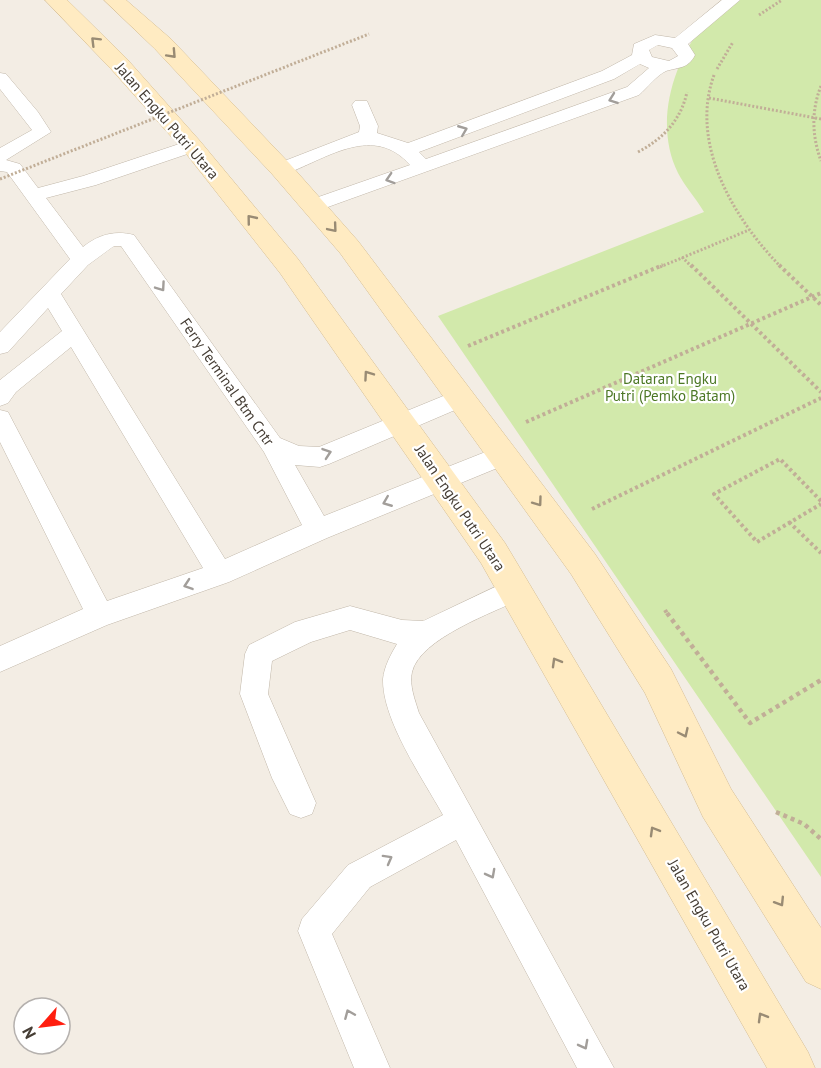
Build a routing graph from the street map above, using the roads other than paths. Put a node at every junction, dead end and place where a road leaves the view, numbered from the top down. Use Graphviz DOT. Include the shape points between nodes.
graph roads {
  1 [pos="55,0"];
  2 [pos="114,0"];
  3 [pos="732,0"];
  4 [pos="677,44"];
  5 [pos="641,57"];
  6 [pos="661,66"];
  7 [pos="0,78"];
  8 [pos="361,105"];
  9 [pos="363,138"];
  10 [pos="192,146"];
  11 [pos="408,150"];
  12 [pos="3,167"];
  13 [pos="423,168"];
  14 [pos="281,170"];
  15 [pos="34,195"];
  16 [pos="314,206"];
  17 [pos="81,260"];
  18 [pos="50,293"];
  19 [pos="74,333"];
  20 [pos="0,346"];
  21 [pos="0,397"];
  22 [pos="461,398"];
  23 [pos="0,419"];
  24 [pos="401,423"];
  25 [pos="517,443"];
  26 [pos="272,445"];
  27 [pos="442,480"];
  28 [pos="318,530"];
  29 [pos="220,574"];
  30 [pos="514,590"];
  31 [pos="100,615"];
  32 [pos="425,633"];
  33 [pos="0,659"];
  34 [pos="301,803"];
  35 [pos="463,822"];
  36 [pos="821,967"];
  37 [pos="372,1068"];
  38 [pos="596,1068"];
  39 [pos="792,1068"];
  10 -- 1 [label="main road, Jalan Engku Putri Utara, one-way"];
  2 -- 14 [label="main road, one-way" via="163,44"];
  3 -- 4 [label="lane"];
  4 -- 5 [label="lane" via="649,41 640,48"];
  4 -- 6 [label="lane" via="686,51 686,59 676,65"];
  5 -- 6 [label="lane"];
  11 -- 5 [label="lane, one-way" via="608,75"];
  6 -- 13 [label="lane, one-way" via="633,92"];
  7 -- 12 [label="lane" via="42,132"];
  8 -- 9 [label="lane" via="369,126"];
  9 -- 11 [label="lane" via="379,139"];
  9 -- 14 [label="lane"];
  10 -- 15 [label="lane"];
  24 -- 10 [label="main road, Jalan Engku Putri Utara, one-way" via="289,267"];
  11 -- 13 [label="lane"];
  12 -- 15 [label="lane"];
  13 -- 16 [label="lane, one-way"];
  14 -- 16 [label="main road"];
  15 -- 17 [label="lane"];
  16 -- 22 [label="main road, one-way"];
  17 -- 18 [label="lane"];
  17 -- 26 [label="lane, Ferry Terminal Btm Cntr, one-way" via="102,243 127,240"];
  18 -- 19 [label="lane"];
  18 -- 20 [label="lane"];
  19 -- 21 [label="lane" via="8,386"];
  19 -- 29 [label="lane"];
  22 -- 24 [label="lane"];
  22 -- 25 [label="main road"];
  23 -- 31 [label="lane"];
  26 -- 24 [label="lane, one-way" via="297,456 321,457"];
  24 -- 27 [label="main road, Jalan Engku Putri Utara"];
  25 -- 27 [label="lane"];
  25 -- 36 [label="main road, one-way" via="583,564 658,681 717,803"];
  26 -- 28 [label="lane, Ferry Terminal Btm Cntr"];
  27 -- 28 [label="lane, one-way"];
  27 -- 30 [label="main road, Jalan Engku Putri Utara"];
  28 -- 29 [label="lane"];
  29 -- 31 [label="lane, one-way"];
  30 -- 32 [label="lane"];
  39 -- 30 [label="main road, Jalan Engku Putri Utara, one-way"];
  31 -- 33 [label="lane"];
  32 -- 34 [label="lane" via="402,633 350,618 305,631 259,654 254,694"];
  32 -- 35 [label="lane" via="405,654 398,671 399,695 406,718"];
  37 -- 35 [label="lane, one-way" via="314,931 358,876"];
  35 -- 38 [label="lane, one-way"];
}
